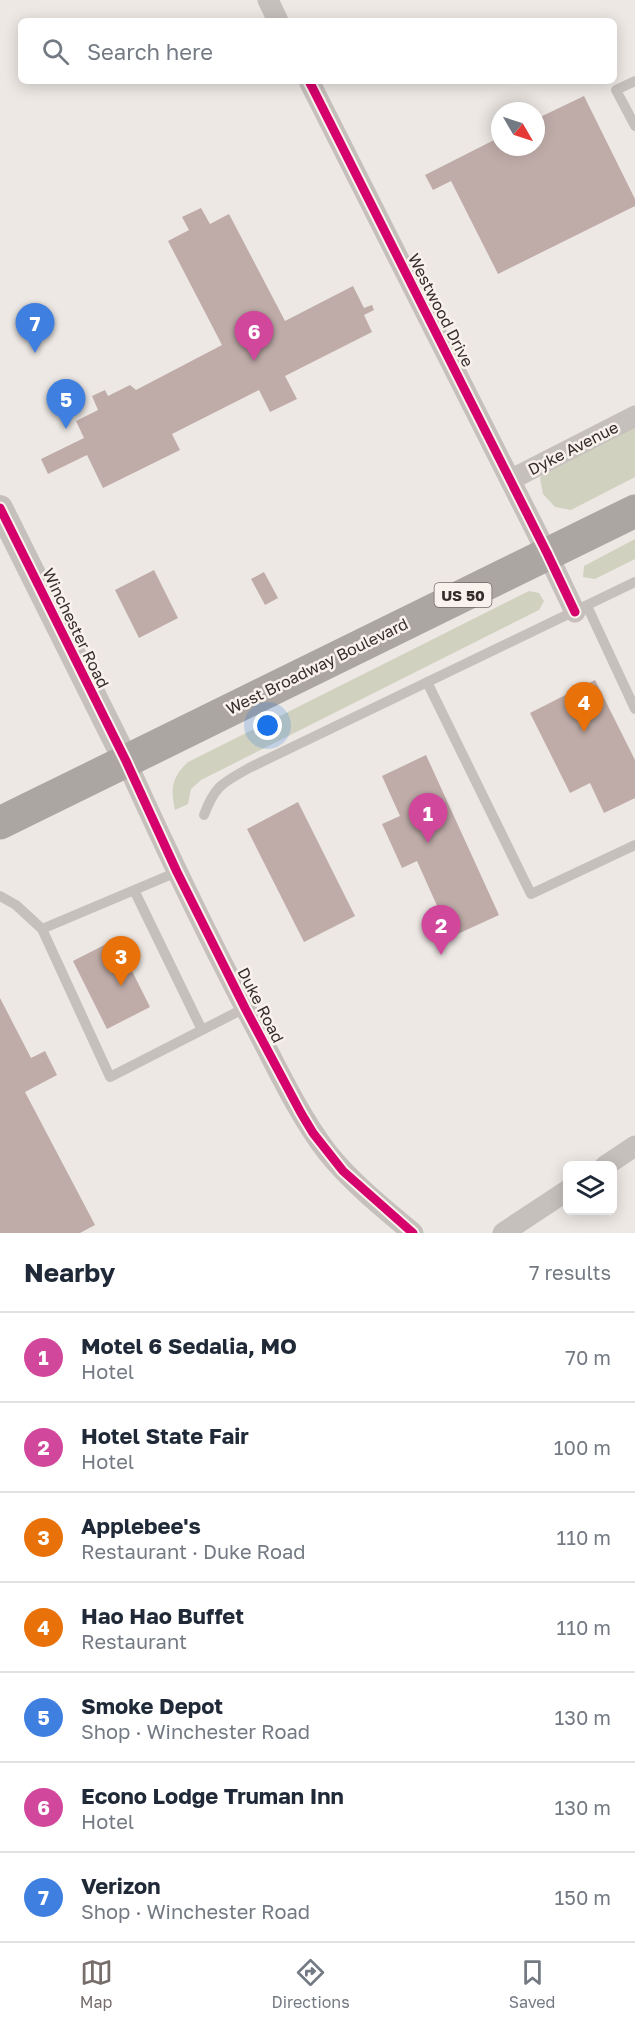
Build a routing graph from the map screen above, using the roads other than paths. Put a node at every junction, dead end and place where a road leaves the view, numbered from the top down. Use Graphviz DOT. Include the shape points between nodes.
graph roads {
  1 [pos="268,0"];
  2 [pos="277,18"];
  3 [pos="635,81"];
  4 [pos="311,84"];
  5 [pos="635,126"];
  6 [pos="635,416"];
  7 [pos="510,480"];
  8 [pos="0,508"];
  9 [pos="635,511"];
  10 [pos="548,553"];
  11 [pos="635,582"];
  12 [pos="581,609"];
  13 [pos="427,682"];
  14 [pos="635,709"];
  15 [pos="126,761"];
  16 [pos="204,815"];
  17 [pos="0,823"];
  18 [pos="635,845"];
  19 [pos="177,872"];
  20 [pos="134,890"];
  21 [pos="0,896"];
  22 [pos="42,929"];
  23 [pos="245,1008"];
  24 [pos="202,1030"];
  25 [pos="635,1146"];
  26 [pos="612,1161"];
  27 [pos="563,1193"];
  28 [pos="412,1233"];
  29 [pos="503,1233"];
  1 -- 2 [label="street"];
  3 -- 5 [label="lane" via="616,90"];
  4 -- 7 [label="street, Westwood Drive"];
  6 -- 7 [label="street, Dyke Avenue"];
  7 -- 10 [label="street, Westwood Drive"];
  8 -- 15 [label="street, Winchester Road"];
  9 -- 10 [label="highway, West Broadway Boulevard / US 50"];
  10 -- 12 [label="street, Westwood Drive"];
  10 -- 15 [label="highway, West Broadway Boulevard / US 50"];
  11 -- 12 [label="lane"];
  12 -- 13 [label="lane"];
  12 -- 14 [label="lane"];
  13 -- 16 [label="lane" via="225,781 212,794"];
  13 -- 18 [label="lane" via="531,894"];
  15 -- 17 [label="highway, West Broadway Boulevard / US 50"];
  15 -- 19 [label="street, Duke Road"];
  19 -- 20 [label="lane"];
  19 -- 23 [label="street, Duke Road"];
  20 -- 22 [label="lane"];
  20 -- 24 [label="lane"];
  21 -- 22 [label="lane"];
  22 -- 24 [label="lane" via="110,1077"];
  23 -- 24 [label="lane"];
  23 -- 28 [label="street, Duke Road" via="301,1113 328,1154"];
  25 -- 26 [label="street"];
  27 -- 29 [label="street"];
}
